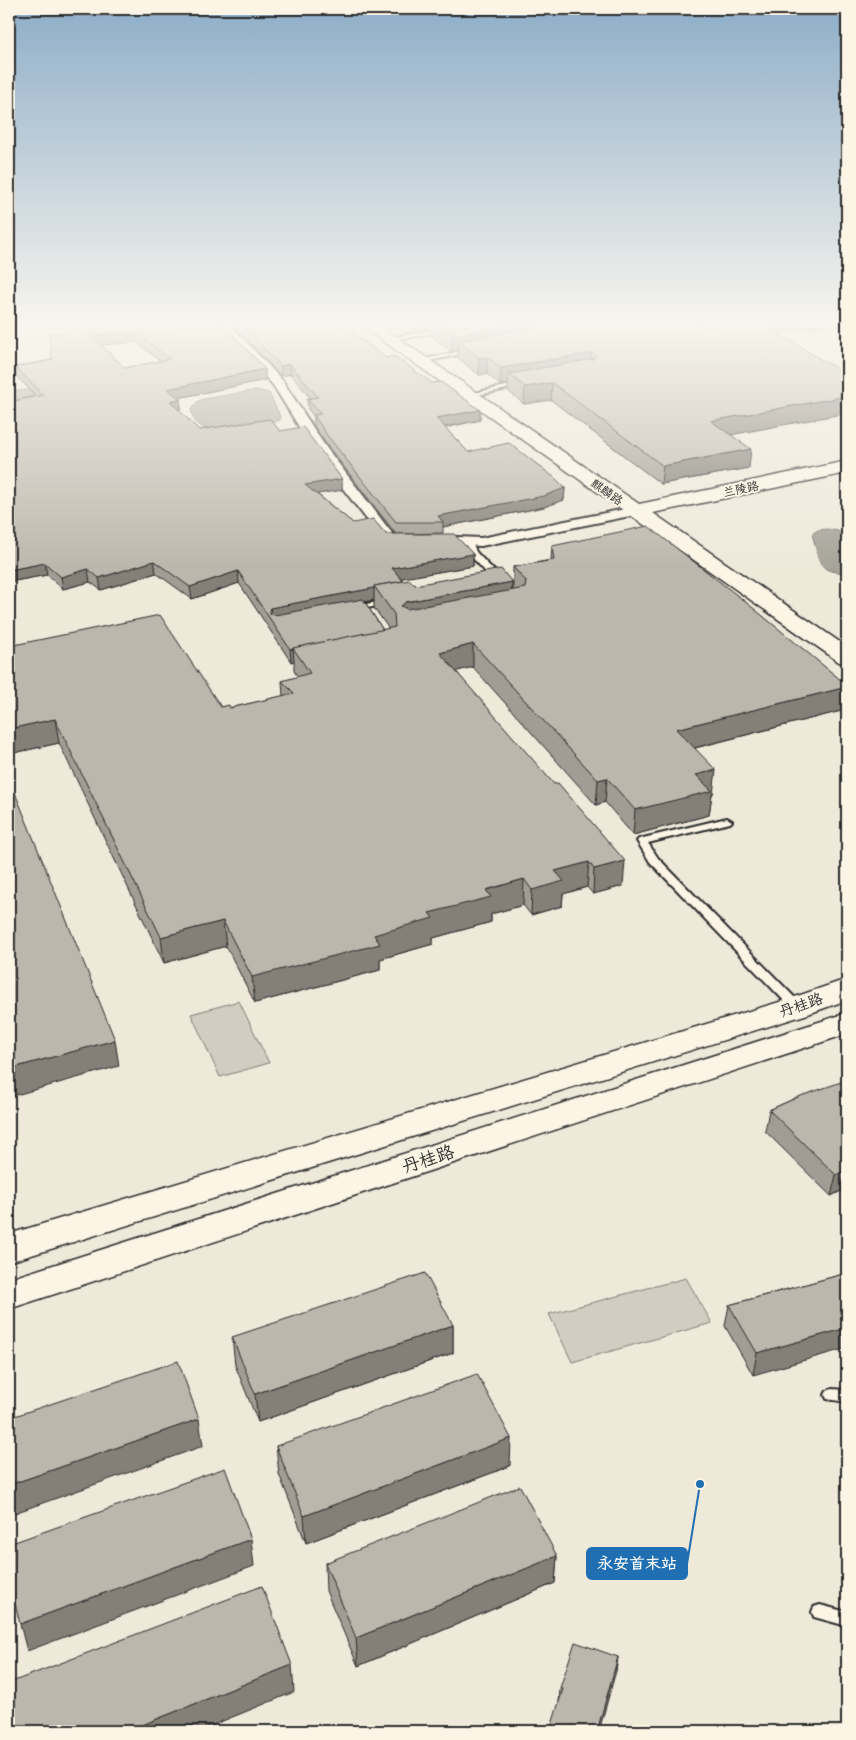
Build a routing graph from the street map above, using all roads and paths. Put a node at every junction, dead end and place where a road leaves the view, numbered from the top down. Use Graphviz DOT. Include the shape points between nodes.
graph roads {
  1 [pos="293,406"];
  2 [pos="484,406"];
  3 [pos="847,467"];
  4 [pos="635,511"];
  5 [pos="469,543"];
  6 [pos="490,583"];
  7 [pos="394,601"];
  8 [pos="366,606"];
  9 [pos="347,610"];
  10 [pos="371,614"];
  11 [pos="847,657"];
  12 [pos="727,821"];
  13 [pos="847,989"];
  14 [pos="797,1007"];
  15 [pos="847,1023"];
  16 [pos="9,1248"];
  17 [pos="9,1294"];
  18 [pos="832,1395"];
  19 [pos="847,1396"];
  20 [pos="820,1612"];
  21 [pos="847,1618"];
  1 -- 5 [label="street" via="319,448 390,541 451,539"];
  2 -- 4 [label="street, 麒麟路"];
  3 -- 4 [label="street, 兰陵路"];
  4 -- 5 [label="street"];
  4 -- 11 [label="street, 麒麟路"];
  5 -- 6 [label="lane" via="473,552 502,584"];
  7 -- 8 [label="lane"];
  8 -- 9 [label="lane"];
  8 -- 10 [label="lane"];
  12 -- 14 [label="lane" via="642,841 654,860"];
  13 -- 14 [label="street, 丹桂路"];
  14 -- 16 [label="street, 丹桂路"];
  15 -- 17 [label="street, 丹桂路"];
  18 -- 19 [label="lane"];
  20 -- 21 [label="lane"];
}
